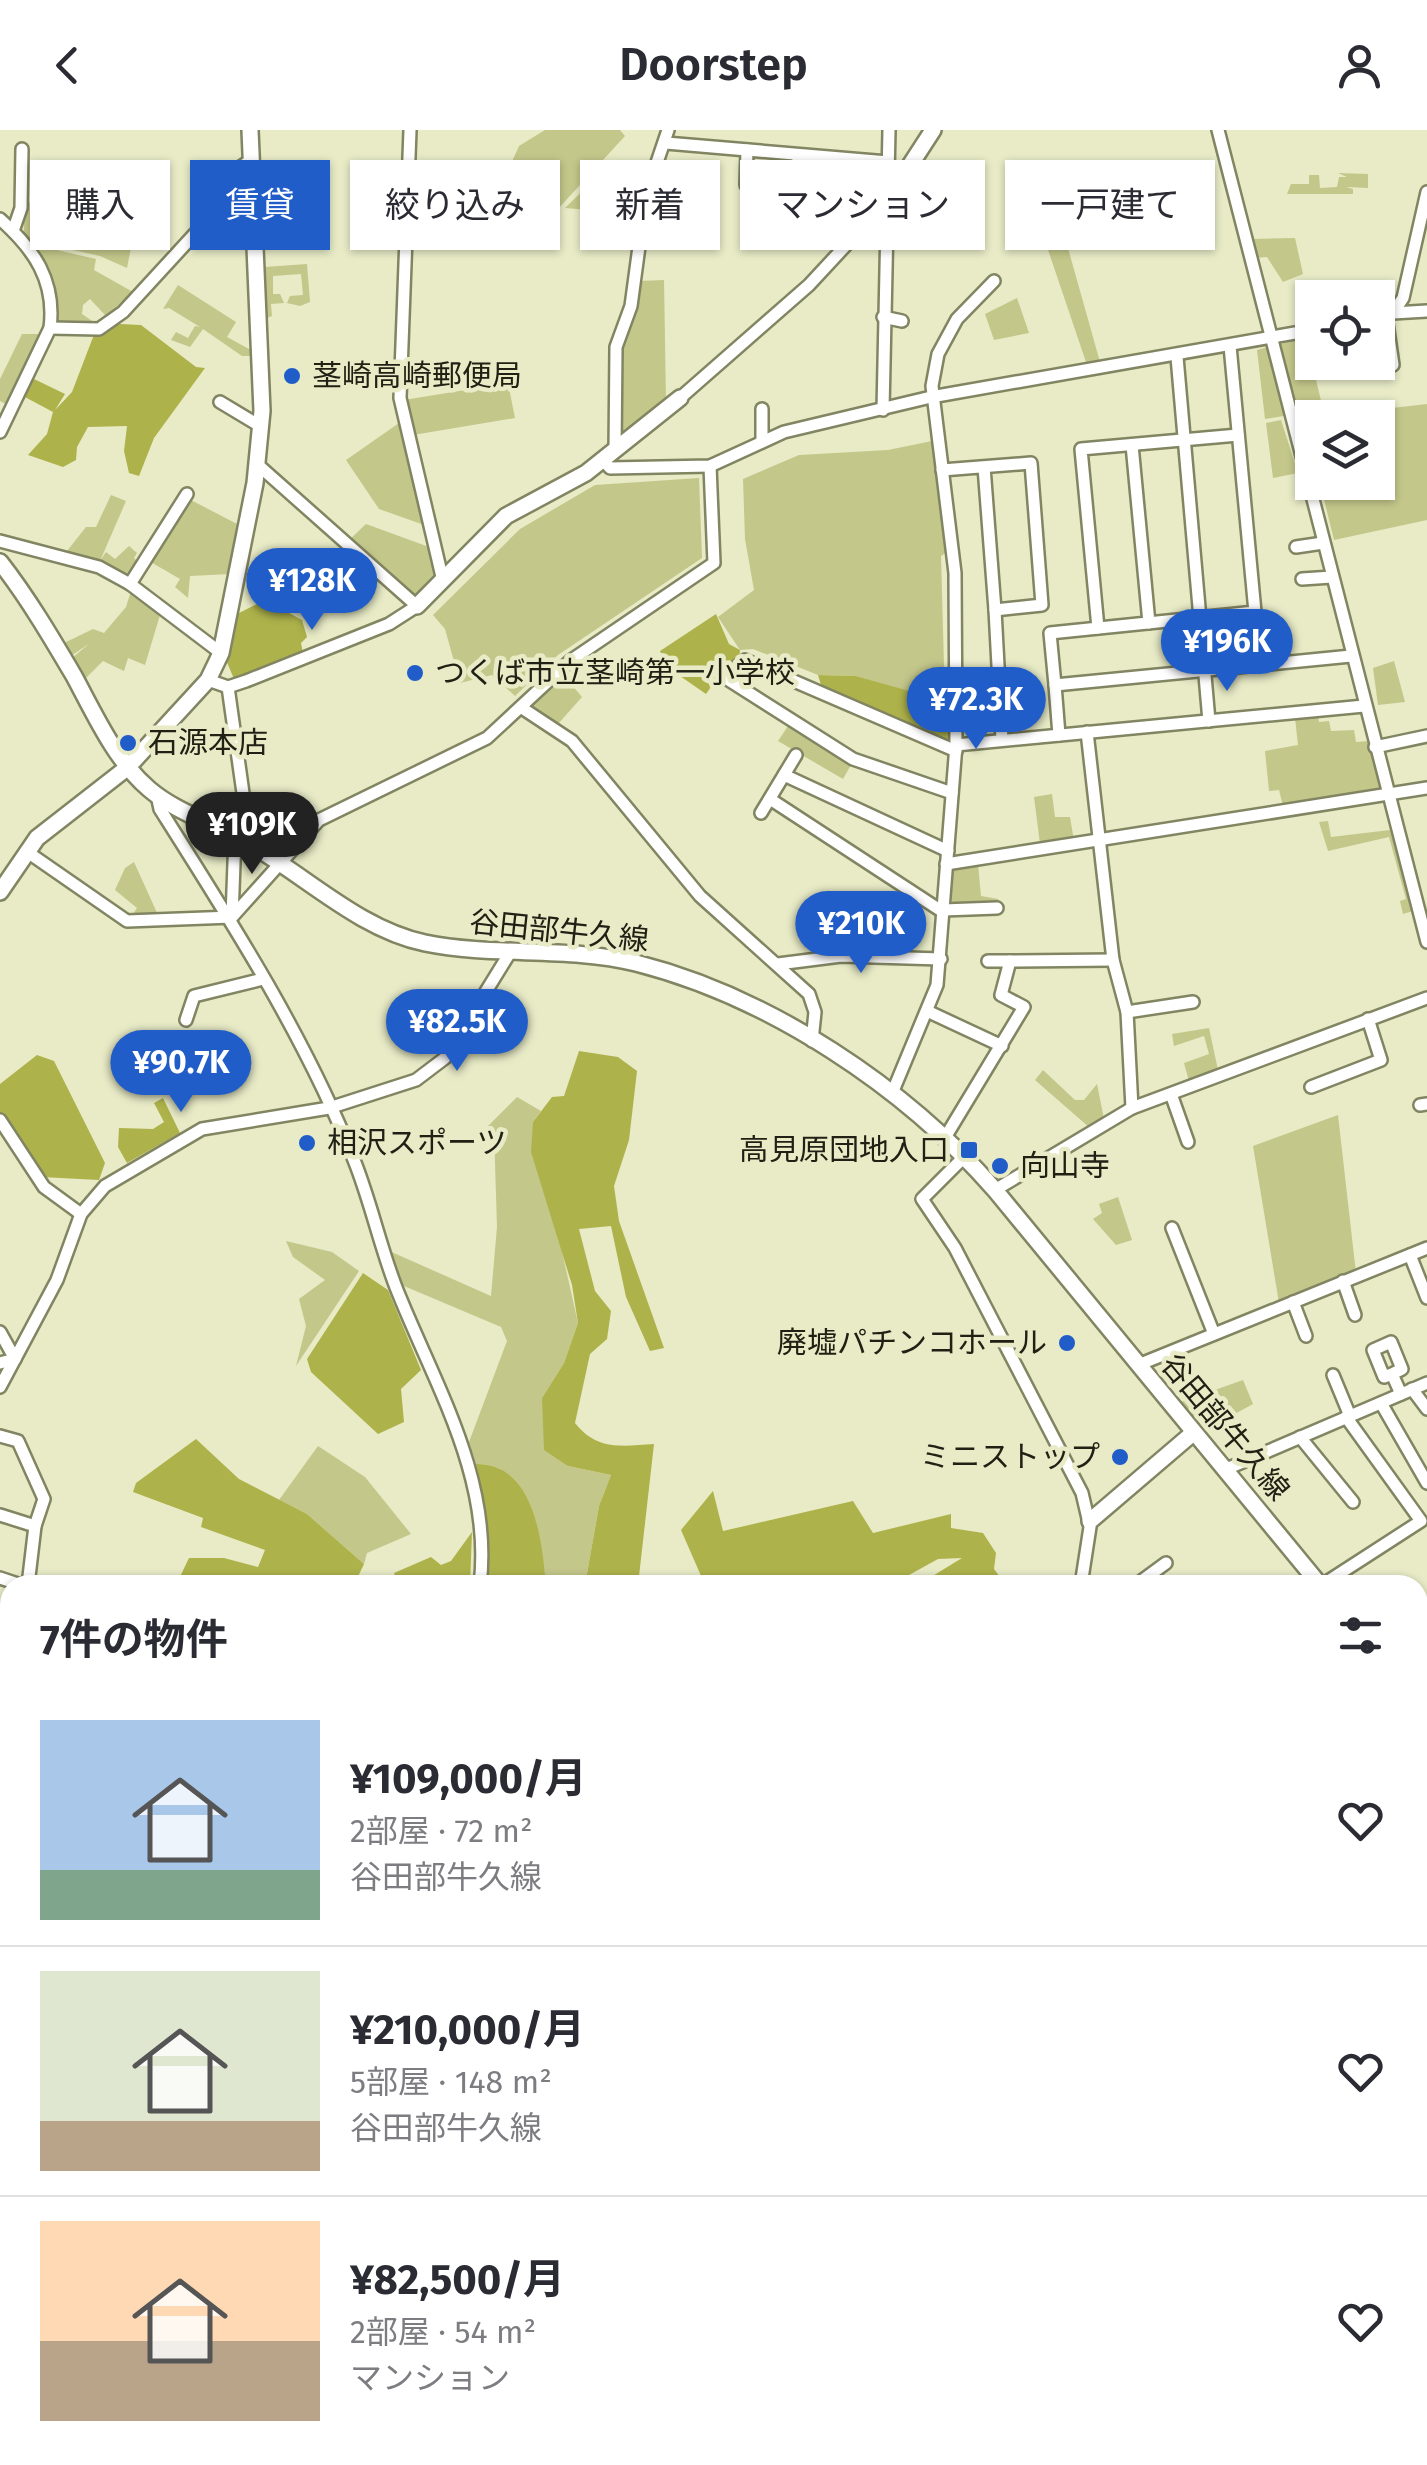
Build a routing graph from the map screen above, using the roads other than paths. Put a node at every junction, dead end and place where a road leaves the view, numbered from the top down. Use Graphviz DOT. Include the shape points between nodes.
graph roads {
  1 [pos="250,130"];
  2 [pos="410,130"];
  3 [pos="889,130"];
  4 [pos="933,130"];
  5 [pos="1218,130"];
  6 [pos="667,137"];
  7 [pos="22,149"];
  8 [pos="747,150"];
  9 [pos="798,155"];
  10 [pos="251,160"];
  11 [pos="409,160"];
  12 [pos="747,160"];
  13 [pos="798,160"];
  14 [pos="862,160"];
  15 [pos="888,160"];
  16 [pos="914,160"];
  17 [pos="1427,192"];
  18 [pos="5,226"];
  19 [pos="190,239"];
  20 [pos="256,250"];
  21 [pos="405,250"];
  22 [pos="842,250"];
  23 [pos="885,250"];
  24 [pos="994,282"];
  25 [pos="1395,306"];
  26 [pos="1427,311"];
  27 [pos="1395,315"];
  28 [pos="883,317"];
  29 [pos="902,321"];
  30 [pos="50,328"];
  31 [pos="1295,333"];
  32 [pos="1271,338"];
  33 [pos="1230,346"];
  34 [pos="1176,357"];
  35 [pos="931,397"];
  36 [pos="680,398"];
  37 [pos="220,402"];
  38 [pos="762,408"];
  39 [pos="882,410"];
  40 [pos="260,426"];
  41 [pos="0,432"];
  42 [pos="1238,435"];
  43 [pos="1182,440"];
  44 [pos="762,441"];
  45 [pos="1132,445"];
  46 [pos="609,456"];
  47 [pos="257,464"];
  48 [pos="710,466"];
  49 [pos="984,467"];
  50 [pos="942,470"];
  51 [pos="187,494"];
  52 [pos="0,541"];
  53 [pos="1323,542"];
  54 [pos="1296,547"];
  55 [pos="0,562"];
  56 [pos="1332,576"];
  57 [pos="1302,579"];
  58 [pos="443,581"];
  59 [pos="130,584"];
  60 [pos="417,606"];
  61 [pos="995,610"];
  62 [pos="1199,618"];
  63 [pos="1148,623"];
  64 [pos="1098,628"];
  65 [pos="221,653"];
  66 [pos="1351,656"];
  67 [pos="1204,670"];
  68 [pos="208,680"];
  69 [pos="1055,685"];
  70 [pos="228,687"];
  71 [pos="1364,706"];
  72 [pos="522,708"];
  73 [pos="1209,720"];
  74 [pos="1087,732"];
  75 [pos="1059,735"];
  76 [pos="1427,736"];
  77 [pos="1002,740"];
  78 [pos="1375,747"];
  79 [pos="956,748"];
  80 [pos="796,755"];
  81 [pos="128,766"];
  82 [pos="784,775"];
  83 [pos="1427,788"];
  84 [pos="952,793"];
  85 [pos="156,795"];
  86 [pos="1388,795"];
  87 [pos="770,799"];
  88 [pos="761,813"];
  89 [pos="233,835"];
  90 [pos="1098,840"];
  91 [pos="26,851"];
  92 [pos="947,857"];
  93 [pos="284,864"];
  94 [pos="0,892"];
  95 [pos="997,908"];
  96 [pos="943,911"];
  97 [pos="232,917"];
  98 [pos="1427,942"];
  99 [pos="511,952"];
  100 [pos="941,960"];
  101 [pos="1113,960"];
  102 [pos="1010,961"];
  103 [pos="988,962"];
  104 [pos="778,964"];
  105 [pos="263,979"];
  106 [pos="1427,998"];
  107 [pos="1193,1002"];
  108 [pos="927,1012"];
  109 [pos="1127,1012"];
  110 [pos="186,1020"];
  111 [pos="1368,1020"];
  112 [pos="812,1042"];
  113 [pos="1002,1046"];
  114 [pos="1311,1087"];
  115 [pos="893,1091"];
  116 [pos="1171,1094"];
  117 [pos="329,1108"];
  118 [pos="1132,1108"];
  119 [pos="0,1120"];
  120 [pos="946,1136"];
  121 [pos="1188,1142"];
  122 [pos="966,1156"];
  123 [pos="995,1190"];
  124 [pos="81,1214"];
  125 [pos="1172,1228"];
  126 [pos="1427,1248"];
  127 [pos="1410,1255"];
  128 [pos="1343,1282"];
  129 [pos="1427,1298"];
  130 [pos="1293,1302"];
  131 [pos="1356,1315"];
  132 [pos="0,1332"];
  133 [pos="1214,1334"];
  134 [pos="1306,1336"];
  135 [pos="15,1359"];
  136 [pos="0,1363"];
  137 [pos="1138,1365"];
  138 [pos="1392,1374"];
  139 [pos="1333,1376"];
  140 [pos="1427,1383"];
  141 [pos="0,1386"];
  142 [pos="1406,1392"];
  143 [pos="1380,1403"];
  144 [pos="1427,1410"];
  145 [pos="1348,1416"];
  146 [pos="1193,1433"];
  147 [pos="0,1436"];
  148 [pos="1300,1437"];
  149 [pos="1224,1470"];
  150 [pos="1427,1483"];
  151 [pos="1353,1502"];
  152 [pos="0,1515"];
  153 [pos="1090,1521"];
  154 [pos="34,1526"];
  155 [pos="1166,1563"];
  156 [pos="27,1575"];
  157 [pos="480,1575"];
  158 [pos="1082,1575"];
  159 [pos="1150,1575"];
  160 [pos="1313,1575"];
  161 [pos="1337,1575"];
  162 [pos="1126,2465"];
  163 [pos="1147,2465"];
  1 -- 10 [label="main road"];
  2 -- 11 [label="street"];
  3 -- 15 [label="street"];
  4 -- 16 [label="main road"];
  5 -- 32 [label="street"];
  6 -- 8 [label="street"];
  6 -- 46 [label="street" via="646,195 631,306 616,348"];
  7 -- 18 [label="street" via="21,208"];
  8 -- 9 [label="street"];
  8 -- 12 [label="street"];
  9 -- 13 [label="street"];
  9 -- 14 [label="street"];
  17 -- 25 [label="street" via="1403,298"];
  18 -- 30 [label="street" via="27,243 46,278"];
  19 -- 30 [label="street" via="99,329"];
  20 -- 40 [label="main road"];
  21 -- 58 [label="street" via="400,398"];
  22 -- 36 [label="street"];
  23 -- 28 [label="street"];
  24 -- 35 [label="street" via="949,333"];
  26 -- 27 [label="street"];
  28 -- 29 [label="street"];
  28 -- 39 [label="street"];
  30 -- 41 [label="street"];
  31 -- 32 [label="street"];
  32 -- 33 [label="street"];
  32 -- 53 [label="street"];
  33 -- 34 [label="street"];
  33 -- 42 [label="street"];
  34 -- 35 [label="street"];
  34 -- 43 [label="street"];
  35 -- 39 [label="street"];
  35 -- 50 [label="street"];
  36 -- 46 [label="main road"];
  37 -- 40 [label="street"];
  38 -- 44 [label="street"];
  39 -- 44 [label="street"];
  40 -- 47 [label="main road"];
  42 -- 43 [label="street"];
  42 -- 62 [label="street" via="1256,612"];
  43 -- 45 [label="street"];
  43 -- 62 [label="street"];
  44 -- 48 [label="street"];
  45 -- 63 [label="street"];
  45 -- 64 [label="street" via="1081,449"];
  46 -- 48 [label="street" via="610,468"];
  46 -- 58 [label="main road" via="516,508"];
  47 -- 60 [label="street"];
  47 -- 65 [label="main road"];
  48 -- 72 [label="street" via="714,562 570,660"];
  49 -- 50 [label="street"];
  49 -- 61 [label="street"];
  49 -- 61 [label="street" via="1031,464 1034,499 1042,605"];
  50 -- 79 [label="street" via="955,572"];
  51 -- 59 [label="street"];
  52 -- 59 [label="street" via="84,562"];
  53 -- 54 [label="street"];
  53 -- 56 [label="street"];
  55 -- 81 [label="main road, 谷田部牛久線"];
  56 -- 57 [label="street"];
  56 -- 66 [label="street"];
  58 -- 60 [label="main road"];
  59 -- 65 [label="street"];
  60 -- 70 [label="street" via="390,624"];
  61 -- 77 [label="street"];
  62 -- 63 [label="street"];
  62 -- 67 [label="street"];
  63 -- 64 [label="street"];
  64 -- 69 [label="street" via="1050,633"];
  65 -- 68 [label="main road"];
  66 -- 67 [label="street"];
  66 -- 71 [label="street"];
  67 -- 69 [label="street"];
  67 -- 73 [label="street"];
  68 -- 70 [label="street"];
  68 -- 81 [label="main road"];
  69 -- 75 [label="street"];
  70 -- 89 [label="street" via="242,793"];
  71 -- 73 [label="street"];
  71 -- 78 [label="street"];
  72 -- 93 [label="street" via="488,738 319,820"];
  72 -- 104 [label="street" via="572,741 700,896"];
  73 -- 74 [label="street"];
  74 -- 75 [label="street"];
  74 -- 90 [label="street"];
  75 -- 77 [label="street"];
  76 -- 78 [label="street"];
  77 -- 79 [label="street"];
  78 -- 86 [label="street"];
  79 -- 84 [label="street"];
  79 -- 84 [label="street" via="745,660 724,678 853,759"];
  80 -- 82 [label="street"];
  81 -- 85 [label="main road, 谷田部牛久線"];
  81 -- 91 [label="main road"];
  82 -- 87 [label="street"];
  82 -- 92 [label="street"];
  83 -- 86 [label="street"];
  84 -- 92 [label="street"];
  85 -- 89 [label="main road, 谷田部牛久線"];
  85 -- 97 [label="street"];
  86 -- 90 [label="street"];
  86 -- 98 [label="street"];
  87 -- 88 [label="street"];
  87 -- 96 [label="street"];
  89 -- 93 [label="main road, 谷田部牛久線"];
  89 -- 97 [label="street"];
  90 -- 92 [label="street"];
  90 -- 101 [label="street"];
  91 -- 94 [label="main road"];
  91 -- 97 [label="street" via="127,921"];
  92 -- 96 [label="street"];
  93 -- 97 [label="street"];
  93 -- 99 [label="main road, 谷田部牛久線" via="392,932 425,943"];
  95 -- 96 [label="street"];
  96 -- 100 [label="street"];
  97 -- 105 [label="street"];
  99 -- 112 [label="main road, 谷田部牛久線" via="616,959 670,972"];
  99 -- 117 [label="street" via="445,1058 408,1084"];
  100 -- 104 [label="street" via="841,956"];
  100 -- 108 [label="street"];
  101 -- 102 [label="street"];
  101 -- 109 [label="street"];
  102 -- 103 [label="street"];
  102 -- 113 [label="street" via="1000,995 1024,1007"];
  104 -- 112 [label="street" via="814,1006"];
  105 -- 110 [label="street" via="194,996"];
  105 -- 117 [label="street"];
  106 -- 111 [label="street"];
  107 -- 109 [label="street"];
  108 -- 113 [label="street"];
  108 -- 115 [label="street"];
  109 -- 118 [label="street"];
  111 -- 114 [label="street" via="1381,1060"];
  111 -- 116 [label="street"];
  112 -- 115 [label="main road, 谷田部牛久線"];
  113 -- 120 [label="street"];
  115 -- 120 [label="main road, 谷田部牛久線"];
  116 -- 118 [label="street"];
  116 -- 121 [label="street"];
  117 -- 124 [label="street" via="190,1134 114,1178"];
  117 -- 157 [label="street" via="468,1461 482,1524"];
  118 -- 123 [label="street"];
  119 -- 124 [label="street" via="44,1186"];
  120 -- 122 [label="main road, 谷田部牛久線"];
  122 -- 123 [label="main road, 谷田部牛久線"];
  122 -- 153 [label="street" via="922,1198 1006,1343 1080,1486"];
  123 -- 137 [label="main road, 谷田部牛久線"];
  124 -- 135 [label="street"];
  125 -- 133 [label="street"];
  126 -- 127 [label="street"];
  127 -- 128 [label="street"];
  127 -- 129 [label="street"];
  128 -- 130 [label="street"];
  128 -- 131 [label="street"];
  130 -- 133 [label="street"];
  130 -- 134 [label="street"];
  132 -- 135 [label="street"];
  133 -- 137 [label="street"];
  135 -- 136 [label="street"];
  135 -- 141 [label="street"];
  137 -- 146 [label="main road, 谷田部牛久線"];
  138 -- 142 [label="street"];
  139 -- 145 [label="street"];
  140 -- 142 [label="street"];
  142 -- 143 [label="street"];
  142 -- 144 [label="street"];
  143 -- 145 [label="street"];
  143 -- 150 [label="street"];
  145 -- 148 [label="street"];
  145 -- 161 [label="street" via="1421,1522"];
  146 -- 149 [label="main road, 谷田部牛久線"];
  146 -- 153 [label="main road"];
  147 -- 154 [label="street" via="18,1442 42,1494"];
  148 -- 149 [label="street"];
  148 -- 151 [label="street"];
  149 -- 160 [label="main road, 谷田部牛久線"];
  152 -- 154 [label="street"];
  153 -- 158 [label="street"];
  154 -- 156 [label="street"];
  155 -- 159 [label="street"];
  162 -- 163 [label="street"];
}
